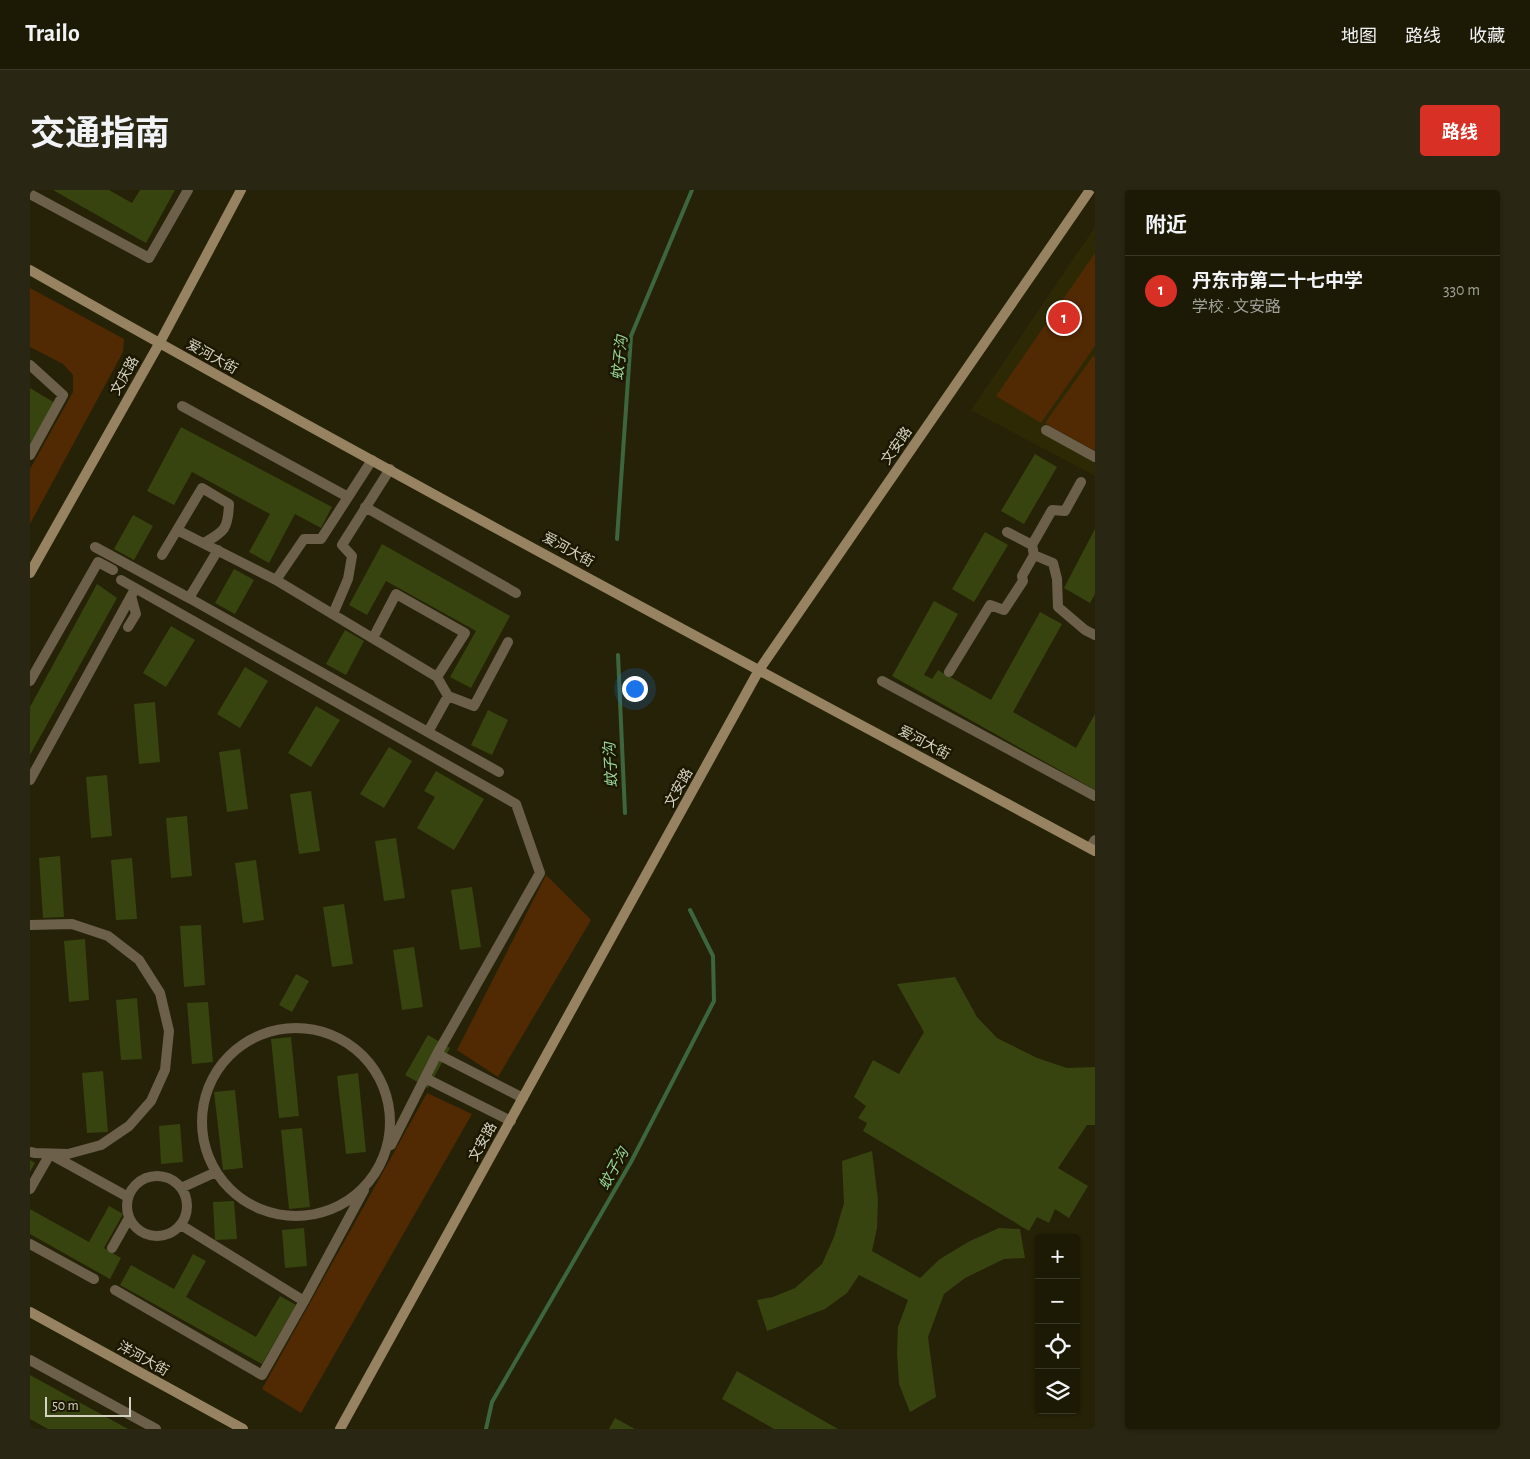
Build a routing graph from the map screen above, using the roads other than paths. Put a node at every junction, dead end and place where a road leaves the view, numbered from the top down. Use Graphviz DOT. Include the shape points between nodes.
graph roads {
  1 [pos="188,190"];
  2 [pos="241,190"];
  3 [pos="1090,190"];
  4 [pos="30,194"];
  5 [pos="30,270"];
  6 [pos="159,344"];
  7 [pos="30,365"];
  8 [pos="182,406"];
  9 [pos="1046,430"];
  10 [pos="30,455"];
  11 [pos="1095,457"];
  12 [pos="372,460"];
  13 [pos="390,469"];
  14 [pos="1081,482"];
  15 [pos="348,497"];
  16 [pos="365,507"];
  17 [pos="177,530"];
  18 [pos="1007,532"];
  19 [pos="204,543"];
  20 [pos="95,547"];
  21 [pos="218,550"];
  22 [pos="1033,550"];
  23 [pos="162,555"];
  24 [pos="113,570"];
  25 [pos="30,573"];
  26 [pos="121,580"];
  27 [pos="276,580"];
  28 [pos="133,592"];
  29 [pos="516,592"];
  30 [pos="189,598"];
  31 [pos="333,614"];
  32 [pos="128,627"];
  33 [pos="1095,635"];
  34 [pos="373,638"];
  35 [pos="508,642"];
  36 [pos="759,670"];
  37 [pos="949,672"];
  38 [pos="437,677"];
  39 [pos="30,681"];
  40 [pos="882,681"];
  41 [pos="448,696"];
  42 [pos="428,732"];
  43 [pos="499,772"];
  44 [pos="30,780"];
  45 [pos="1095,796"];
  46 [pos="1094,846"];
  47 [pos="30,925"];
  48 [pos="437,1054"];
  49 [pos="425,1078"];
  50 [pos="523,1098"];
  51 [pos="511,1121"];
  52 [pos="30,1152"];
  53 [pos="50,1154"];
  54 [pos="384,1157"];
  55 [pos="216,1172"];
  56 [pos="368,1185"];
  57 [pos="181,1188"];
  58 [pos="30,1189"];
  59 [pos="128,1197"];
  60 [pos="129,1218"];
  61 [pos="181,1225"];
  62 [pos="30,1244"];
  63 [pos="112,1248"];
  64 [pos="94,1279"];
  65 [pos="115,1290"];
  66 [pos="304,1301"];
  67 [pos="30,1312"];
  68 [pos="30,1360"];
  69 [pos="156,1429"];
  70 [pos="243,1429"];
  71 [pos="340,1429"];
  1 -- 4 [label="street" via="149,258"];
  2 -- 6 [label="street, 文庆路"];
  3 -- 36 [label="street, 文安路"];
  5 -- 6 [label="street, 爱河大街"];
  6 -- 12 [label="street, 爱河大街"];
  6 -- 25 [label="street, 文庆路"];
  7 -- 10 [label="street" via="63,395"];
  8 -- 15 [label="street"];
  9 -- 11 [label="street"];
  12 -- 13 [label="street, 爱河大街"];
  12 -- 15 [label="street"];
  13 -- 16 [label="street"];
  13 -- 36 [label="street, 爱河大街"];
  14 -- 22 [label="street" via="1065,511 1052,510"];
  15 -- 27 [label="street" via="321,539 304,538"];
  16 -- 29 [label="street"];
  16 -- 31 [label="street" via="342,545 352,556 348,579"];
  17 -- 19 [label="street"];
  17 -- 19 [label="street" via="202,488 229,504 228,523 219,534"];
  17 -- 23 [label="street"];
  18 -- 22 [label="street"];
  19 -- 21 [label="street"];
  20 -- 30 [label="street"];
  21 -- 27 [label="street"];
  21 -- 30 [label="street"];
  22 -- 33 [label="street" via="1053,563 1058,607"];
  22 -- 37 [label="street" via="1023,581 1004,610 990,605"];
  24 -- 39 [label="street" via="98,562"];
  26 -- 28 [label="street"];
  27 -- 31 [label="street"];
  28 -- 32 [label="street" via="136,614"];
  28 -- 44 [label="street"];
  28 -- 48 [label="street" via="516,804 540,874"];
  30 -- 42 [label="street"];
  31 -- 34 [label="street"];
  34 -- 38 [label="street"];
  34 -- 38 [label="street" via="396,594 465,633"];
  35 -- 41 [label="street" via="474,706"];
  36 -- 46 [label="street, 爱河大街"];
  36 -- 50 [label="street, 文安路"];
  38 -- 41 [label="street"];
  40 -- 45 [label="street"];
  41 -- 42 [label="street"];
  42 -- 43 [label="street"];
  47 -- 53 [label="street" via="72,924 108,936 139,960 150,977 160,993 169,1031 165,1070 151,1101 129,1126 101,1145 68,1154"];
  48 -- 49 [label="street"];
  48 -- 50 [label="street"];
  49 -- 51 [label="street"];
  49 -- 54 [label="street"];
  50 -- 51 [label="street, 文安路"];
  51 -- 71 [label="street, 文安路"];
  52 -- 53 [label="street"];
  53 -- 58 [label="street"];
  53 -- 59 [label="street"];
  54 -- 55 [label="street" via="391,1124 386,1092 370,1063 346,1041 315,1028 283,1027 251,1038 228,1055 211,1080 202,1108 202,1138"];
  54 -- 56 [label="street"];
  55 -- 56 [label="street" via="229,1190 253,1207 281,1216 311,1216 342,1206"];
  55 -- 57 [label="street"];
  56 -- 66 [label="street"];
  57 -- 59 [label="street" via="174,1181 156,1176 139,1182"];
  57 -- 61 [label="street" via="187,1205"];
  59 -- 60 [label="street"];
  60 -- 61 [label="street" via="143,1233 153,1236 163,1236"];
  60 -- 63 [label="street"];
  61 -- 66 [label="street"];
  62 -- 64 [label="street"];
  65 -- 66 [label="street" via="262,1375"];
  67 -- 70 [label="street, 洋河大街"];
  68 -- 69 [label="street"];
}
